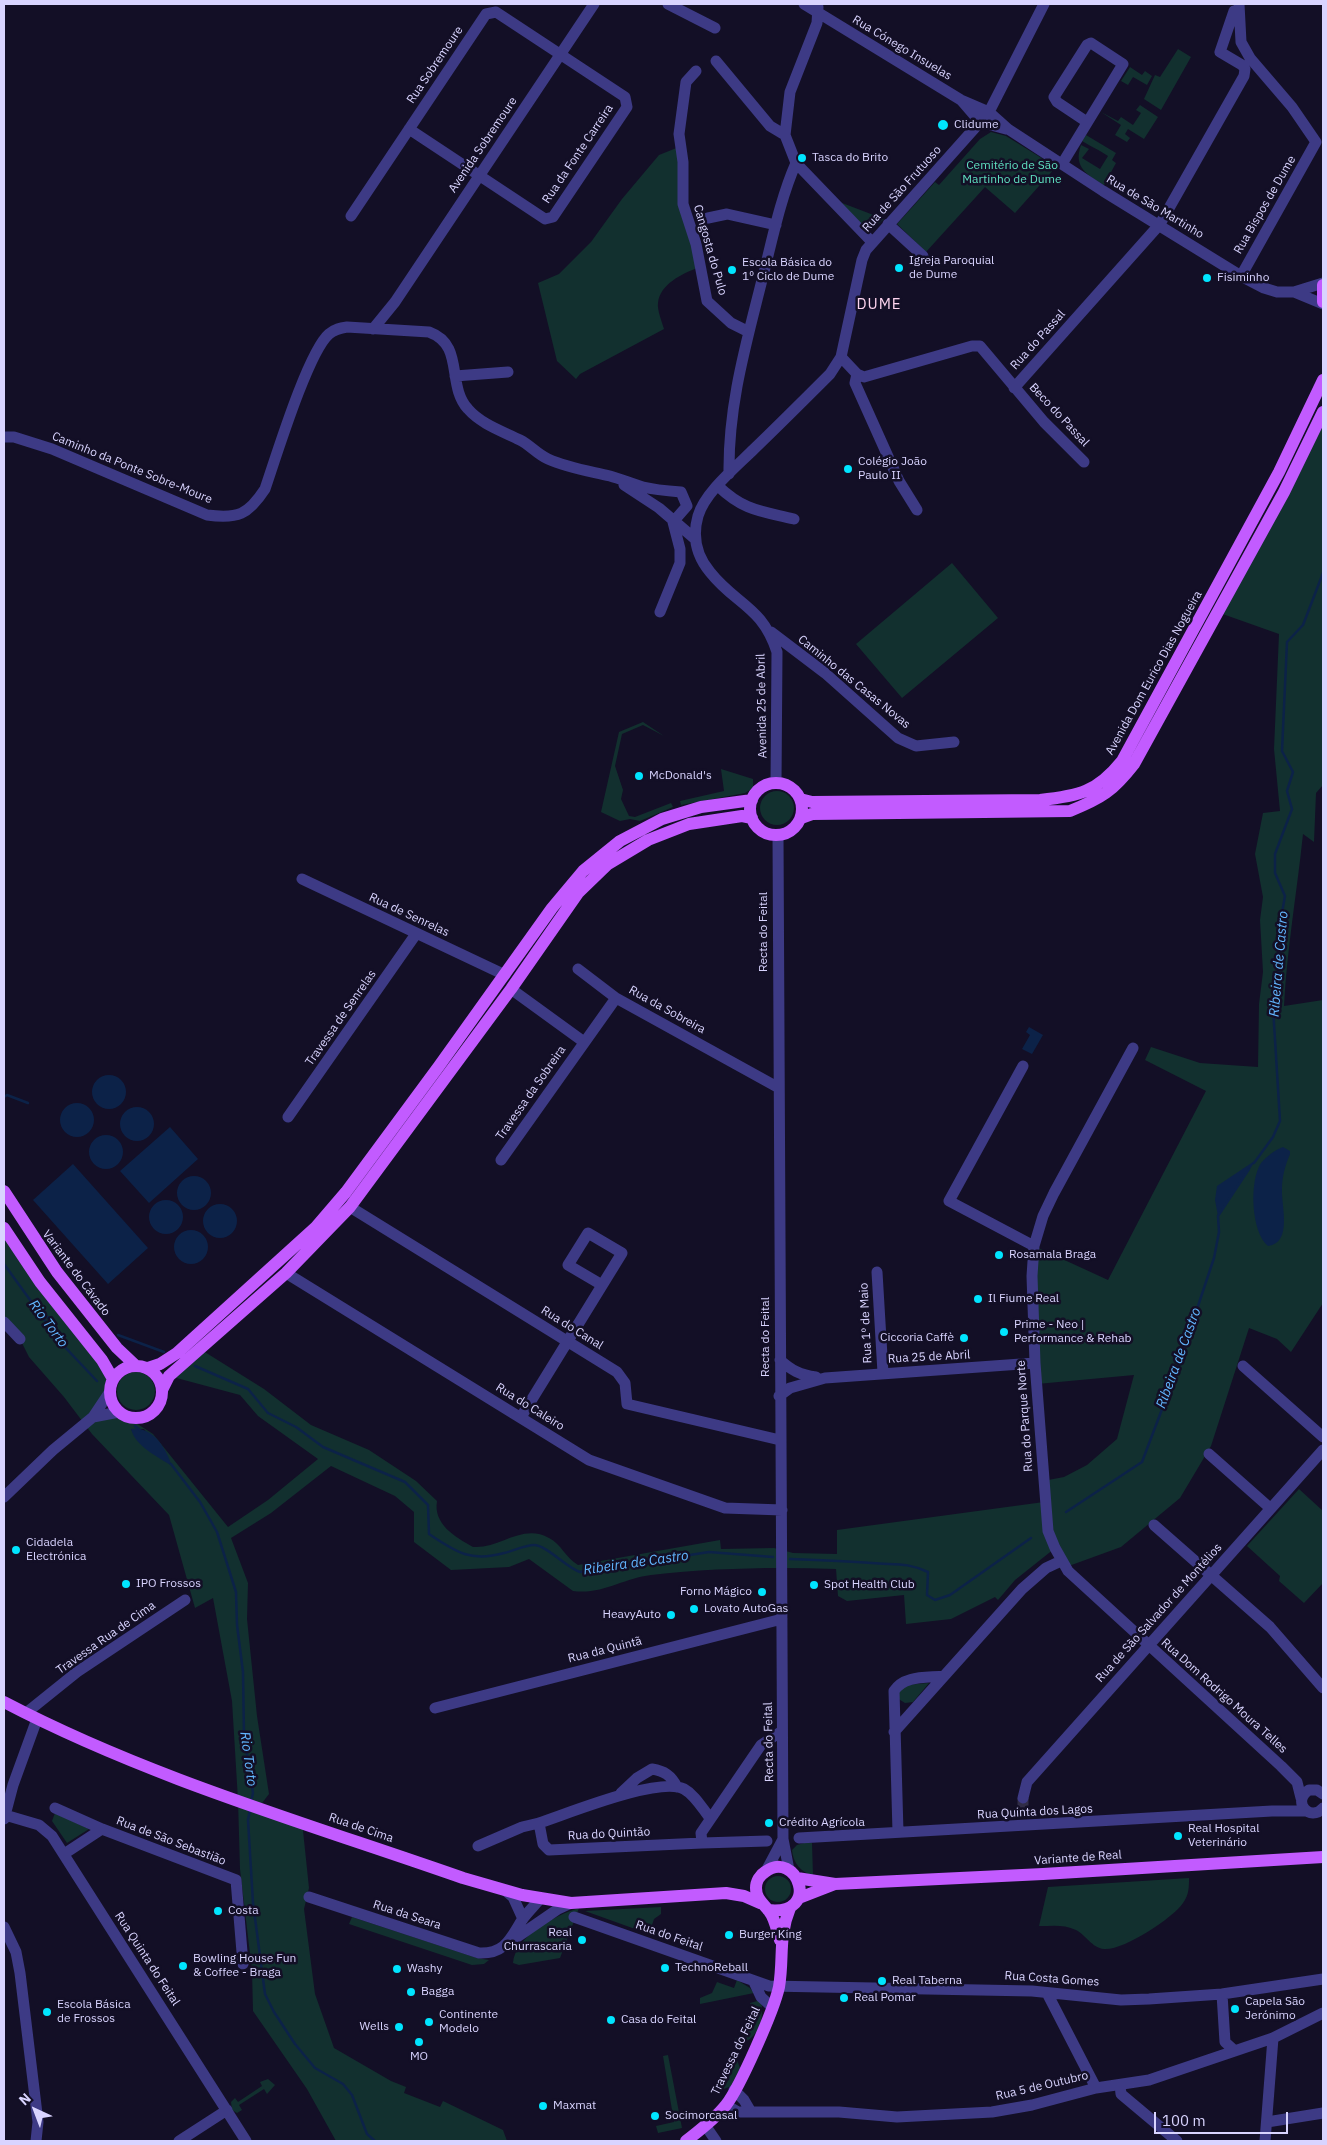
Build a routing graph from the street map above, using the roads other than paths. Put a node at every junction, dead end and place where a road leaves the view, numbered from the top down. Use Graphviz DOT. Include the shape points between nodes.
graph roads {
  1 [pos="594,4"];
  2 [pos="668,4"];
  3 [pos="804,4"];
  4 [pos="1044,4"];
  5 [pos="820,7"];
  6 [pos="1236,7"];
  7 [pos="715,28"];
  8 [pos="560,54"];
  9 [pos="716,61"];
  10 [pos="696,71"];
  11 [pos="961,100"];
  12 [pos="989,112"];
  13 [pos="980,122"];
  14 [pos="1087,122"];
  15 [pos="409,129"];
  16 [pos="1008,129"];
  17 [pos="785,135"];
  18 [pos="796,163"];
  19 [pos="1062,164"];
  20 [pos="479,176"];
  21 [pos="350,216"];
  22 [pos="708,218"];
  23 [pos="888,224"];
  24 [pos="1160,224"];
  25 [pos="776,225"];
  26 [pos="872,242"];
  27 [pos="923,256"];
  28 [pos="1241,276"];
  29 [pos="1323,284"];
  30 [pos="1294,292"];
  31 [pos="395,302"];
  32 [pos="1323,303"];
  33 [pos="373,329"];
  34 [pos="394,329"];
  35 [pos="749,332"];
  36 [pos="841,358"];
  37 [pos="508,372"];
  38 [pos="858,374"];
  39 [pos="455,376"];
  40 [pos="1323,380"];
  41 [pos="1014,388"];
  42 [pos="1323,412"];
  43 [pos="4,437"];
  44 [pos="1084,462"];
  45 [pos="729,474"];
  46 [pos="611,477"];
  47 [pos="718,486"];
  48 [pos="917,510"];
  49 [pos="794,519"];
  50 [pos="674,522"];
  51 [pos="694,538"];
  52 [pos="660,612"];
  53 [pos="771,632"];
  54 [pos="954,742"];
  55 [pos="776,783"];
  56 [pos="800,799"];
  57 [pos="752,800"];
  58 [pos="752,818"];
  59 [pos="801,818"];
  60 [pos="778,835"];
  61 [pos="302,879"];
  62 [pos="416,934"];
  63 [pos="578,969"];
  64 [pos="504,975"];
  65 [pos="512,989"];
  66 [pos="616,998"];
  67 [pos="584,1042"];
  68 [pos="1134,1048"];
  69 [pos="1023,1066"];
  70 [pos="779,1088"];
  71 [pos="288,1118"];
  72 [pos="501,1160"];
  73 [pos="4,1191"];
  74 [pos="350,1208"];
  75 [pos="4,1228"];
  76 [pos="1034,1246"];
  77 [pos="877,1272"];
  78 [pos="286,1273"];
  79 [pos="602,1285"];
  80 [pos="4,1322"];
  81 [pos="20,1339"];
  82 [pos="569,1342"];
  83 [pos="780,1360"];
  84 [pos="1035,1363"];
  85 [pos="135,1365"];
  86 [pos="1243,1366"];
  87 [pos="148,1368"];
  88 [pos="883,1373"];
  89 [pos="825,1378"];
  90 [pos="113,1379"];
  91 [pos="162,1390"];
  92 [pos="110,1393"];
  93 [pos="779,1396"];
  94 [pos="119,1412"];
  95 [pos="93,1417"];
  96 [pos="521,1417"];
  97 [pos="1323,1437"];
  98 [pos="780,1440"];
  99 [pos="1323,1450"];
  100 [pos="1209,1454"];
  101 [pos="4,1497"];
  102 [pos="1270,1508"];
  103 [pos="782,1510"];
  104 [pos="1154,1525"];
  105 [pos="1061,1561"];
  106 [pos="1211,1575"];
  107 [pos="184,1600"];
  108 [pos="782,1619"];
  109 [pos="1149,1646"];
  110 [pos="944,1676"];
  111 [pos="1323,1688"];
  112 [pos="44,1700"];
  113 [pos="4,1702"];
  114 [pos="893,1704"];
  115 [pos="916,1707"];
  116 [pos="435,1708"];
  117 [pos="34,1718"];
  118 [pos="782,1731"];
  119 [pos="894,1732"];
  120 [pos="1281,1766"];
  121 [pos="677,1787"];
  122 [pos="1320,1792"];
  123 [pos="620,1794"];
  124 [pos="1022,1798"];
  125 [pos="1303,1804"];
  126 [pos="55,1808"];
  127 [pos="1323,1808"];
  128 [pos="4,1817"];
  129 [pos="710,1818"];
  130 [pos="539,1823"];
  131 [pos="102,1829"];
  132 [pos="898,1832"];
  133 [pos="799,1838"];
  134 [pos="782,1839"];
  135 [pos="767,1841"];
  136 [pos="702,1843"];
  137 [pos="478,1846"];
  138 [pos="64,1854"];
  139 [pos="1323,1857"];
  140 [pos="763,1873"];
  141 [pos="793,1874"];
  142 [pos="835,1884"];
  143 [pos="506,1891"];
  144 [pos="726,1893"];
  145 [pos="308,1897"];
  146 [pos="540,1899"];
  147 [pos="571,1903"];
  148 [pos="794,1903"];
  149 [pos="764,1906"];
  150 [pos="574,1917"];
  151 [pos="523,1919"];
  152 [pos="4,1927"];
  153 [pos="780,1942"];
  154 [pos="509,1943"];
  155 [pos="243,1964"];
  156 [pos="1323,1979"];
  157 [pos="754,1982"];
  158 [pos="779,1987"];
  159 [pos="1047,1993"];
  160 [pos="1222,1994"];
  161 [pos="772,2007"];
  162 [pos="1323,2013"];
  163 [pos="1273,2038"];
  164 [pos="1236,2051"];
  165 [pos="1120,2085"];
  166 [pos="1096,2088"];
  167 [pos="734,2090"];
  168 [pos="726,2105"];
  169 [pos="227,2110"];
  170 [pos="751,2112"];
  171 [pos="1323,2113"];
  172 [pos="1267,2122"];
  173 [pos="705,2125"];
  174 [pos="36,2141"];
  175 [pos="179,2141"];
  176 [pos="246,2141"];
  177 [pos="686,2141"];
  178 [pos="716,2141"];
  179 [pos="1177,2141"];
  180 [pos="1265,2141"];
  1 -- 8 [label="street, Avenida Sobremoure"];
  2 -- 7 [label="street"];
  3 -- 5 [label="street, Rua Cónego Insuelas"];
  4 -- 12 [label="street, Rua de São Frutuoso"];
  5 -- 11 [label="street, Rua Cónego Insuelas"];
  5 -- 17 [label="street" via="790,92"];
  6 -- 24 [label="street, Rua do Passal" via="1220,52 1242,64 1246,69 1244,76"];
  6 -- 28 [label="street, Rua Bispos de Dume" via="1241,42 1250,58 1292,107 1316,142"];
  8 -- 15 [label="street, Rua Sobremoure" via="490,11"];
  8 -- 20 [label="street, Avenida Sobremoure"];
  8 -- 20 [label="street, Rua da Fonte Carreira" via="625,97 626,107 621,115 553,217 545,219"];
  9 -- 17 [label="street" via="770,126"];
  10 -- 35 [label="street, Cangosta do Pulo" via="686,82 679,134 683,204 696,244 707,301 731,323"];
  11 -- 12 [label="street, Rua Cónego Insuelas"];
  11 -- 13 [label="street, Rua Cónego Insuelas"];
  12 -- 13 [label="street, Rua de São Frutuoso"];
  12 -- 16 [label="street, Rua de São Martinho"];
  13 -- 16 [label="street, Rua de São Martinho"];
  13 -- 23 [label="street, Rua de São Frutuoso"];
  14 -- 14 [label="street" via="1123,64 1091,43 1054,98"];
  14 -- 19 [label="street"];
  15 -- 20 [label="street"];
  15 -- 21 [label="street, Rua Sobremoure"];
  16 -- 19 [label="street, Rua de São Martinho"];
  17 -- 18 [label="street"];
  18 -- 25 [label="street"];
  18 -- 26 [label="street"];
  19 -- 24 [label="street, Rua de São Martinho"];
  20 -- 31 [label="street, Avenida Sobremoure"];
  22 -- 25 [label="street" via="727,214"];
  23 -- 26 [label="street, Rua de São Frutuoso"];
  23 -- 27 [label="street"];
  24 -- 28 [label="street, Rua de São Martinho"];
  24 -- 41 [label="street, Rua do Passal"];
  25 -- 35 [label="street"];
  26 -- 36 [label="street, Rua de São Frutuoso" via="862,260"];
  28 -- 30 [label="street, Rua de São Martinho" via="1264,288"];
  29 -- 30 [label="street, Rua de São Martinho"];
  29 -- 32 [label="main road"];
  30 -- 32 [label="street, Rua de São Martinho"];
  31 -- 33 [label="street, Avenida Sobremoure"];
  31 -- 34 [label="street"];
  33 -- 34 [label="street, Caminho da Ponte Sobre-Moure"];
  33 -- 43 [label="street, Caminho da Ponte Sobre-Moure" via="338,328 328,335 311,363 265,489 256,502 240,515 207,515 52,449"];
  34 -- 39 [label="street, Caminho da Ponte Sobre-Moure" via="438,335 449,346"];
  35 -- 45 [label="street" via="734,391"];
  36 -- 38 [label="street"];
  36 -- 45 [label="street, Rua de São Frutuoso" via="830,374"];
  37 -- 39 [label="street"];
  38 -- 41 [label="street, Rua do Passal" via="864,377 980,346"];
  38 -- 48 [label="street" via="855,383 899,481"];
  39 -- 46 [label="street, Caminho da Ponte Sobre-Moure" via="466,408 480,420 528,444 535,453 548,459"];
  40 -- 56 [label="main road, Avenida Dom Eurico Dias Nogueira" via="1279,472 1122,761 1108,778 1071,797 1040,800 812,802"];
  41 -- 44 [label="street, Beco do Passal"];
  42 -- 59 [label="main road, Avenida Dom Eurico Dias Nogueira" via="1284,492 1134,764 1117,786 1096,801 1070,811 812,814"];
  45 -- 47 [label="street, Rua de São Frutuoso"];
  46 -- 50 [label="street" via="659,508"];
  46 -- 50 [label="street, Caminho da Ponte Sobre-Moure" via="644,487 681,492 687,506"];
  47 -- 49 [label="street" via="747,508"];
  47 -- 51 [label="street, Rua de São Frutuoso" via="698,514"];
  50 -- 51 [label="street"];
  50 -- 52 [label="street" via="680,563"];
  51 -- 53 [label="street, Avenida 25 de Abril" via="700,559 712,574"];
  53 -- 54 [label="street, Caminho das Casas Novas" via="825,673 898,738 916,746"];
  53 -- 55 [label="street, Avenida 25 de Abril" via="777,652"];
  55 -- 56 [label="main road" via="790,787"];
  55 -- 57 [label="main road" via="761,788"];
  56 -- 59 [label="main road"];
  57 -- 58 [label="main road"];
  57 -- 64 [label="main road" via="701,807 662,819 620,841 583,871"];
  58 -- 60 [label="main road" via="762,831"];
  58 -- 65 [label="main road" via="742,816 689,824 648,840 608,864 578,893"];
  59 -- 60 [label="main road" via="792,830"];
  60 -- 70 [label="street, Recta do Feital"];
  61 -- 62 [label="street, Rua de Senrelas"];
  62 -- 64 [label="street, Rua de Senrelas"];
  62 -- 71 [label="street, Travessa de Senrelas"];
  63 -- 66 [label="street"];
  64 -- 87 [label="main road" via="383,1144 316,1227 177,1353"];
  65 -- 67 [label="street"];
  65 -- 74 [label="main road"];
  66 -- 67 [label="street, Rua da Sobreira"];
  66 -- 70 [label="street, Rua da Sobreira"];
  67 -- 72 [label="street, Travessa da Sobreira"];
  68 -- 76 [label="street, Rua do Parque Norte" via="1054,1193"];
  69 -- 76 [label="street" via="949,1201"];
  70 -- 83 [label="street, Recta do Feital"];
  73 -- 85 [label="main road, Variante do Cávado" via="57,1272 117,1348"];
  74 -- 78 [label="main road"];
  74 -- 82 [label="street, Rua do Canal"];
  75 -- 90 [label="main road"];
  76 -- 84 [label="street, Rua do Parque Norte"];
  77 -- 88 [label="street, Rua 1º de Maio"];
  78 -- 91 [label="main road" via="169,1376"];
  78 -- 96 [label="street, Rua do Caleiro"];
  79 -- 79 [label="street" via="622,1253 588,1233 568,1265"];
  79 -- 82 [label="street"];
  80 -- 81 [label="street"];
  82 -- 96 [label="street"];
  82 -- 98 [label="street, Rua do Canal" via="617,1372 625,1383 627,1404"];
  83 -- 89 [label="street, Rua 25 de Abril" via="802,1375"];
  83 -- 93 [label="street, Recta do Feital"];
  84 -- 88 [label="street, Rua 25 de Abril"];
  84 -- 105 [label="street, Rua do Parque Norte" via="1048,1531"];
  85 -- 87 [label="main road"];
  85 -- 90 [label="main road" via="126,1367"];
  86 -- 97 [label="street"];
  87 -- 91 [label="main road" via="158,1377"];
  88 -- 89 [label="street, Rua 25 de Abril"];
  89 -- 93 [label="street, Rua 25 de Abril" via="790,1388"];
  90 -- 92 [label="main road"];
  91 -- 94 [label="main road" via="158,1406 146,1416 130,1417"];
  92 -- 94 [label="main road"];
  92 -- 95 [label="street"];
  93 -- 98 [label="street, Recta do Feital"];
  94 -- 95 [label="street"];
  95 -- 101 [label="street"];
  96 -- 103 [label="street, Rua do Caleiro" via="589,1460 615,1470 726,1508"];
  98 -- 103 [label="street, Recta do Feital"];
  99 -- 102 [label="street, Rua de São Salvador de Montélios"];
  100 -- 102 [label="street"];
  102 -- 106 [label="street, Rua de São Salvador de Montélios"];
  103 -- 108 [label="street, Recta do Feital"];
  104 -- 106 [label="street"];
  105 -- 109 [label="street, Rua do Parque Norte"];
  105 -- 110 [label="street" via="1046,1568 1022,1589"];
  106 -- 109 [label="street, Rua de São Salvador de Montélios"];
  106 -- 111 [label="street" via="1270,1627"];
  107 -- 112 [label="street, Travessa Rua de Cima" via="77,1672"];
  108 -- 116 [label="street, Rua da Quintã"];
  108 -- 118 [label="street, Recta do Feital"];
  109 -- 120 [label="street, Rua Dom Rodrigo Moura Telles"];
  109 -- 124 [label="street, Rua de São Salvador de Montélios" via="1026,1782"];
  110 -- 114 [label="street" via="906,1680 894,1690"];
  110 -- 115 [label="street"];
  112 -- 117 [label="street"];
  112 -- 117 [label="street, Travessa Rua de Cima"];
  113 -- 117 [label="main road, Rua de Cima"];
  114 -- 115 [label="street"];
  114 -- 119 [label="street"];
  115 -- 119 [label="street"];
  117 -- 128 [label="street"];
  117 -- 143 [label="main road, Rua de Cima" via="238,1800"];
  118 -- 129 [label="street" via="761,1745"];
  118 -- 134 [label="street, Recta do Feital"];
  119 -- 132 [label="street"];
  120 -- 122 [label="street"];
  120 -- 125 [label="street" via="1297,1782"];
  121 -- 123 [label="street, Rua do Quintão"];
  121 -- 123 [label="street, Rua do Quintão" via="663,1770 652,1769"];
  121 -- 129 [label="street, Rua do Quintão" via="693,1797"];
  122 -- 125 [label="street" via="1309,1790"];
  123 -- 130 [label="street, Rua do Quintão"];
  125 -- 127 [label="street" via="1315,1813"];
  125 -- 132 [label="street, Rua Quinta dos Lagos" via="1272,1811 1024,1821"];
  126 -- 131 [label="street, Rua de São Sebastião"];
  128 -- 138 [label="street, Rua Quinta do Feital" via="46,1829"];
  129 -- 136 [label="street" via="702,1832"];
  130 -- 136 [label="street, Rua do Quintão" via="543,1844 549,1850"];
  130 -- 137 [label="street, Rua do Quintão"];
  131 -- 138 [label="street, Rua de São Sebastião"];
  131 -- 155 [label="street, Rua de São Sebastião" via="236,1880"];
  132 -- 133 [label="street, Rua Quinta dos Lagos"];
  134 -- 140 [label="street, Recta do Feital"];
  134 -- 141 [label="street, Recta do Feital"];
  135 -- 136 [label="street, Rua do Quintão"];
  138 -- 169 [label="street, Rua Quinta do Feital"];
  139 -- 142 [label="main road, Variante de Real"];
  140 -- 141 [label="main road" via="779,1866"];
  140 -- 144 [label="main road, Rua de Cima"];
  140 -- 149 [label="main road, Recta do Feital" via="756,1888"];
  141 -- 142 [label="main road, Variante de Real"];
  141 -- 148 [label="main road, Recta do Feital" via="800,1890"];
  142 -- 148 [label="main road, Variante de Real"];
  143 -- 146 [label="main road, Rua de Cima"];
  143 -- 151 [label="street" via="513,1897"];
  144 -- 147 [label="main road, Rua de Cima"];
  144 -- 149 [label="main road, Rua de Cima" via="744,1896"];
  145 -- 154 [label="street, Rua da Seara" via="479,1953 497,1951"];
  146 -- 147 [label="main road, Rua de Cima"];
  146 -- 151 [label="street"];
  147 -- 154 [label="street"];
  148 -- 149 [label="main road" via="780,1911"];
  148 -- 153 [label="main road, Recta do Feital" via="784,1923"];
  149 -- 153 [label="main road, Recta do Feital"];
  150 -- 157 [label="street, Rua do Feital"];
  151 -- 154 [label="street"];
  152 -- 174 [label="street" via="16,1952 20,1973 38,2122"];
  153 -- 158 [label="main road, Recta do Feital"];
  156 -- 160 [label="street, Rua Costa Gomes"];
  157 -- 158 [label="street, Rua do Feital"];
  157 -- 161 [label="street"];
  158 -- 159 [label="street, Rua Costa Gomes"];
  158 -- 161 [label="main road, Travessa do Feital"];
  159 -- 160 [label="street, Rua Costa Gomes" via="1121,2000"];
  159 -- 166 [label="street"];
  160 -- 164 [label="street" via="1225,2042"];
  161 -- 167 [label="main road, Travessa do Feital"];
  162 -- 163 [label="street, Rua 5 de Outubro"];
  163 -- 164 [label="street, Rua 5 de Outubro"];
  163 -- 172 [label="street"];
  164 -- 165 [label="street, Rua 5 de Outubro" via="1149,2080"];
  165 -- 166 [label="street, Rua 5 de Outubro"];
  165 -- 179 [label="street" via="1122,2094"];
  166 -- 170 [label="street, Rua 5 de Outubro" via="992,2112 897,2118 839,2112"];
  167 -- 168 [label="main road, Travessa do Feital"];
  167 -- 170 [label="street"];
  168 -- 170 [label="street, Rua 5 de Outubro" via="738,2112"];
  168 -- 173 [label="main road, Travessa do Feital"];
  169 -- 175 [label="street"];
  169 -- 176 [label="street, Rua Quinta do Feital"];
  171 -- 172 [label="street"];
  172 -- 180 [label="street"];
  173 -- 177 [label="main road, Travessa do Feital"];
  173 -- 178 [label="street"];
}
